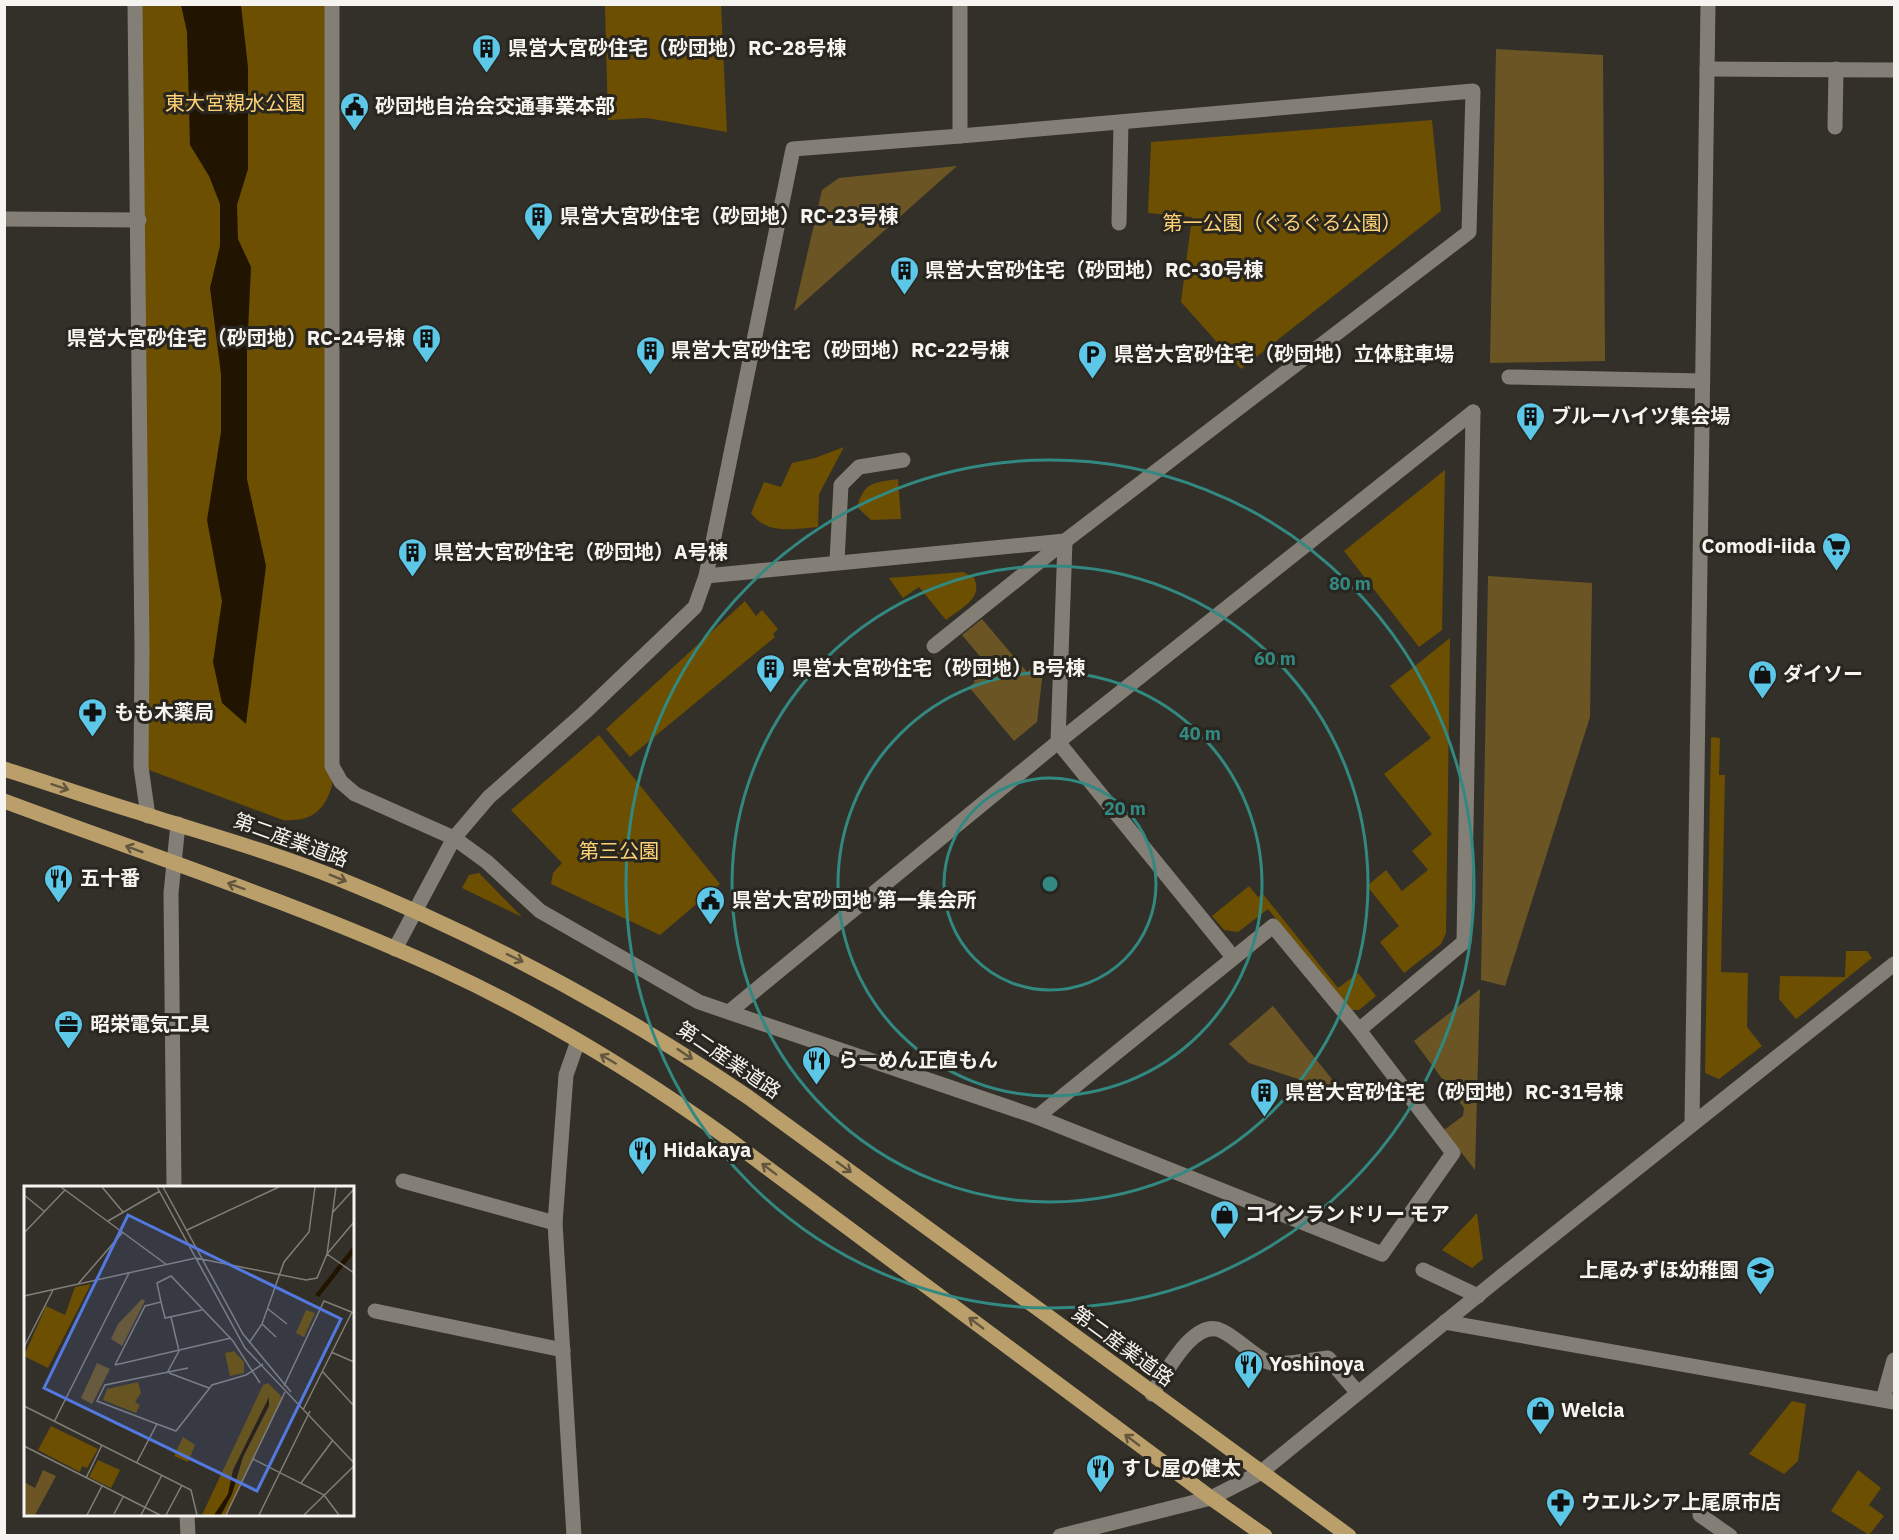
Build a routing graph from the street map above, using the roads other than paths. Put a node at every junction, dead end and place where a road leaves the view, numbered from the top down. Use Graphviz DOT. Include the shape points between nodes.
graph roads {
  1 [pos="135,4"];
  2 [pos="332,4"];
  3 [pos="960,4"];
  4 [pos="1708,4"];
  5 [pos="1707,69"];
  6 [pos="1836,69"];
  7 [pos="1894,70"];
  8 [pos="1121,122"];
  9 [pos="1835,127"];
  10 [pos="960,136"];
  11 [pos="4,219"];
  12 [pos="139,220"];
  13 [pos="1119,223"];
  14 [pos="1509,377"];
  15 [pos="1702,381"];
  16 [pos="903,460"];
  17 [pos="1065,541"];
  18 [pos="837,561"];
  19 [pos="706,576"];
  20 [pos="934,646"];
  21 [pos="1058,742"];
  22 [pos="4,769"];
  23 [pos="4,801"];
  24 [pos="148,816"];
  25 [pos="184,826"];
  26 [pos="454,838"];
  27 [pos="174,864"];
  28 [pos="414,912"];
  29 [pos="395,949"];
  30 [pos="1233,957"];
  31 [pos="1894,964"];
  32 [pos="729,1012"];
  33 [pos="1359,1030"];
  34 [pos="578,1041"];
  35 [pos="1037,1117"];
  36 [pos="1692,1124"];
  37 [pos="403,1181"];
  38 [pos="174,1186"];
  39 [pos="555,1223"];
  40 [pos="1423,1270"];
  41 [pos="1478,1296"];
  42 [pos="375,1311"];
  43 [pos="1444,1322"];
  44 [pos="563,1350"];
  45 [pos="1894,1360"];
  46 [pos="1358,1393"];
  47 [pos="1152,1394"];
  48 [pos="1889,1400"];
  49 [pos="1260,1473"];
  50 [pos="1211,1498"];
  51 [pos="1700,1515"];
  52 [pos="187,1516"];
  53 [pos="188,1536"];
  54 [pos="574,1536"];
  55 [pos="1060,1536"];
  56 [pos="1265,1536"];
  57 [pos="1349,1536"];
  58 [pos="1730,1536"];
  1 -- 12 [label="street"];
  2 -- 26 [label="street" via="332,766 341,782 355,794"];
  3 -- 10 [label="street"];
  4 -- 5 [label="street"];
  5 -- 6 [label="street"];
  5 -- 15 [label="street"];
  6 -- 7 [label="street"];
  6 -- 9 [label="street"];
  8 -- 10 [label="street"];
  8 -- 13 [label="street"];
  8 -- 17 [label="street" via="1473,91 1469,232"];
  10 -- 19 [label="street" via="793,149"];
  11 -- 12 [label="street"];
  12 -- 24 [label="street" via="141,767"];
  14 -- 15 [label="street"];
  15 -- 36 [label="street"];
  16 -- 18 [label="street" via="859,467 841,485"];
  17 -- 18 [label="street"];
  17 -- 20 [label="street"];
  17 -- 21 [label="street"];
  18 -- 19 [label="street"];
  19 -- 26 [label="street" via="695,607 489,797"];
  21 -- 30 [label="street"];
  21 -- 32 [label="street"];
  21 -- 33 [label="street" via="1473,412 1464,942"];
  22 -- 24 [label="main road, 第二産業道路, one-way"];
  27 -- 23 [label="main road, one-way"];
  24 -- 25 [label="main road, 第二産業道路"];
  25 -- 27 [label="street"];
  25 -- 28 [label="main road, 第二産業道路, one-way" via="283,858"];
  26 -- 28 [label="street"];
  26 -- 32 [label="street" via="487,862 540,911 699,1002"];
  29 -- 27 [label="main road, one-way"];
  27 -- 38 [label="street"];
  28 -- 29 [label="street"];
  28 -- 47 [label="main road, 第二産業道路, one-way" via="569,986 674,1047 748,1097"];
  29 -- 34 [label="main road"];
  30 -- 33 [label="street" via="1273,926"];
  30 -- 35 [label="street"];
  31 -- 36 [label="street"];
  32 -- 35 [label="street"];
  33 -- 35 [label="street" via="1453,1152 1382,1254"];
  34 -- 39 [label="street" via="566,1075"];
  50 -- 34 [label="main road, one-way" via="726,1137 656,1087"];
  36 -- 41 [label="street"];
  37 -- 39 [label="street"];
  39 -- 44 [label="street"];
  40 -- 41 [label="street"];
  41 -- 43 [label="street"];
  42 -- 44 [label="street"];
  43 -- 46 [label="street"];
  43 -- 48 [label="street"];
  44 -- 54 [label="street"];
  45 -- 48 [label="street"];
  46 -- 47 [label="street" via="1328,1358 1270,1364 1219,1329 1208,1329 1185,1345"];
  46 -- 49 [label="street"];
  47 -- 49 [label="main road, 第二産業道路"];
  49 -- 50 [label="street"];
  49 -- 57 [label="main road, 第二産業道路"];
  50 -- 55 [label="street"];
  50 -- 56 [label="main road"];
  51 -- 58 [label="street"];
  52 -- 53 [label="street"];
}
